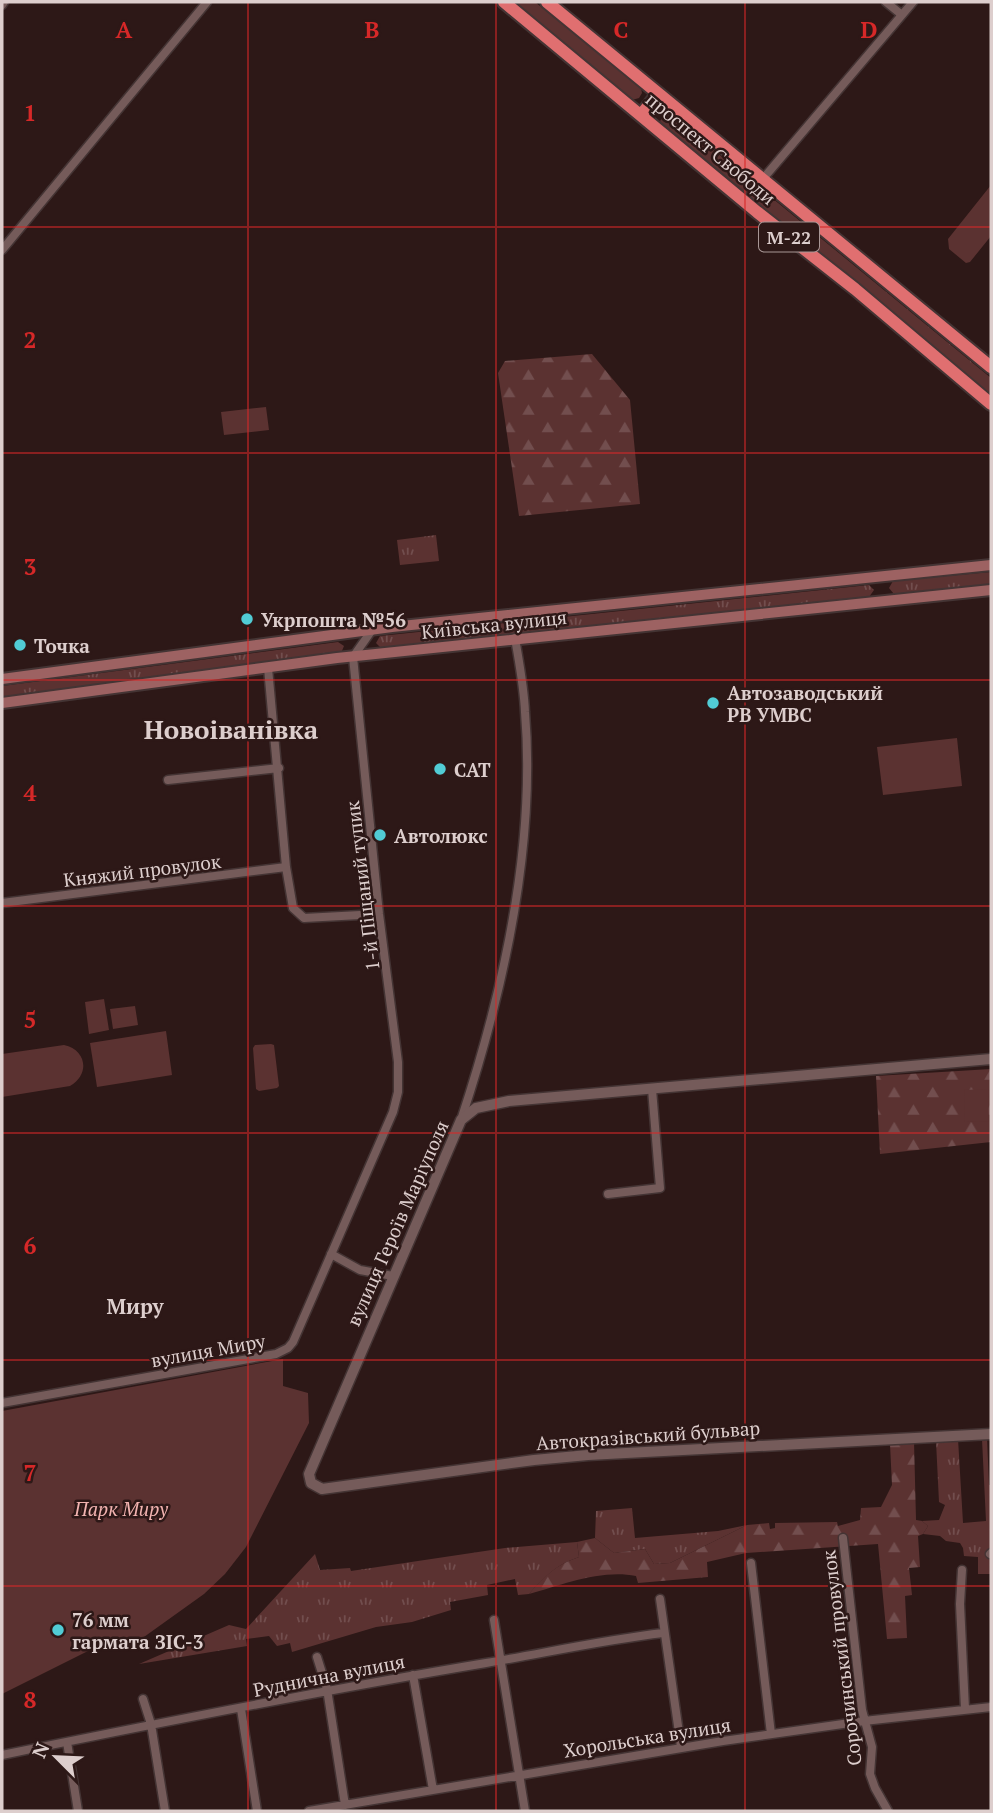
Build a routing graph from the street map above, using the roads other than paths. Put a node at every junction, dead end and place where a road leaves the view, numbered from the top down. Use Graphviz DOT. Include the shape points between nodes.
graph roads {
  1 [pos="207,2"];
  2 [pos="504,2"];
  3 [pos="547,2"];
  4 [pos="886,2"];
  5 [pos="913,2"];
  6 [pos="902,15"];
  7 [pos="657,95"];
  8 [pos="641,115"];
  9 [pos="762,180"];
  10 [pos="2,250"];
  11 [pos="991,367"];
  12 [pos="991,404"];
  13 [pos="991,565"];
  14 [pos="882,577"];
  15 [pos="991,590"];
  16 [pos="884,600"];
  17 [pos="372,630"];
  18 [pos="350,633"];
  19 [pos="515,638"];
  20 [pos="375,654"];
  21 [pos="353,657"];
  22 [pos="268,668"];
  23 [pos="2,679"];
  24 [pos="2,703"];
  25 [pos="279,768"];
  26 [pos="168,780"];
  27 [pos="286,867"];
  28 [pos="2,903"];
  29 [pos="379,914"];
  30 [pos="991,1059"];
  31 [pos="652,1088"];
  32 [pos="393,1112"];
  33 [pos="461,1120"];
  34 [pos="608,1194"];
  35 [pos="331,1254"];
  36 [pos="394,1276"];
  37 [pos="2,1403"];
  38 [pos="991,1434"];
  39 [pos="311,1483"];
  40 [pos="843,1538"];
  41 [pos="751,1563"];
  42 [pos="962,1570"];
  43 [pos="660,1599"];
  44 [pos="494,1620"];
  45 [pos="663,1633"];
  46 [pos="317,1657"];
  47 [pos="502,1660"];
  48 [pos="413,1675"];
  49 [pos="327,1689"];
  50 [pos="143,1699"];
  51 [pos="991,1707"];
  52 [pos="241,1709"];
  53 [pos="965,1709"];
  54 [pos="864,1721"];
  55 [pos="151,1724"];
  56 [pos="771,1734"];
  57 [pos="66,1742"];
  58 [pos="681,1747"];
  59 [pos="2,1755"];
  60 [pos="521,1775"];
  61 [pos="433,1790"];
  62 [pos="345,1805"];
  63 [pos="78,1811"];
  64 [pos="165,1811"];
  65 [pos="257,1811"];
  66 [pos="309,1811"];
  67 [pos="525,1811"];
  68 [pos="888,1811"];
  1 -- 10 [label="street"];
  2 -- 8 [label="highway, проспект Свободи / М-22"];
  3 -- 7 [label="highway, проспект Свободи / М-22"];
  4 -- 6 [label="street"];
  5 -- 6 [label="street"];
  6 -- 9 [label="street"];
  7 -- 8 [label="highway"];
  7 -- 9 [label="highway, проспект Свободи / М-22"];
  8 -- 12 [label="highway, проспект Свободи / М-22"];
  9 -- 11 [label="highway, проспект Свободи / М-22"];
  13 -- 14 [label="main road, Київська вулиця"];
  14 -- 16 [label="main road"];
  14 -- 17 [label="main road, Київська вулиця"];
  15 -- 16 [label="main road, Київська вулиця"];
  16 -- 19 [label="main road, Київська вулиця"];
  17 -- 18 [label="main road, Київська вулиця"];
  17 -- 20 [label="main road"];
  17 -- 21 [label="street"];
  18 -- 21 [label="main road"];
  18 -- 23 [label="main road, Київська вулиця"];
  19 -- 20 [label="main road, Київська вулиця"];
  19 -- 33 [label="street" via="527,736 520,883 482,1051"];
  20 -- 21 [label="main road, Київська вулиця"];
  21 -- 22 [label="main road, Київська вулиця"];
  21 -- 29 [label="street, 1-й Піщаний тупик"];
  22 -- 24 [label="main road, Київська вулиця"];
  22 -- 25 [label="street"];
  25 -- 26 [label="street"];
  25 -- 27 [label="street"];
  27 -- 28 [label="street, Княжий провулок"];
  27 -- 29 [label="street" via="293,908 304,918"];
  29 -- 32 [label="street, 1-й Піщаний тупик" via="398,1062"];
  30 -- 31 [label="street, вулиця Героїв Маріуполя"];
  31 -- 33 [label="street, вулиця Героїв Маріуполя" via="489,1104"];
  31 -- 34 [label="street" via="660,1188"];
  32 -- 35 [label="street, вулиця Миру"];
  33 -- 36 [label="street, вулиця Героїв Маріуполя"];
  35 -- 36 [label="street" via="360,1269"];
  35 -- 37 [label="street, вулиця Миру" via="292,1342 276,1354"];
  36 -- 39 [label="street, вулиця Героїв Маріуполя" via="311,1467"];
  38 -- 39 [label="street, Автокразівський бульвар" via="588,1455 341,1487 321,1489"];
  40 -- 54 [label="street, Сорочинський провулок"];
  41 -- 56 [label="street"];
  42 -- 53 [label="street"];
  43 -- 45 [label="street"];
  44 -- 47 [label="street"];
  45 -- 47 [label="street, Руднична вулиця"];
  45 -- 58 [label="street"];
  46 -- 49 [label="street"];
  47 -- 48 [label="street, Руднична вулиця"];
  47 -- 60 [label="street"];
  48 -- 49 [label="street, Руднична вулиця"];
  48 -- 61 [label="street"];
  49 -- 52 [label="street, Руднична вулиця"];
  49 -- 62 [label="street"];
  50 -- 55 [label="street"];
  51 -- 53 [label="street, Хорольська вулиця"];
  52 -- 55 [label="street, Руднична вулиця"];
  52 -- 65 [label="street"];
  53 -- 54 [label="street, Хорольська вулиця"];
  54 -- 56 [label="street, Хорольська вулиця"];
  54 -- 68 [label="street, Сорочинський провулок" via="872,1747 872,1782"];
  55 -- 57 [label="street, Руднична вулиця"];
  55 -- 64 [label="street"];
  56 -- 58 [label="street, Хорольська вулиця"];
  57 -- 59 [label="street, Руднична вулиця"];
  57 -- 63 [label="street"];
  58 -- 60 [label="street, Хорольська вулиця"];
  60 -- 61 [label="street, Хорольська вулиця"];
  60 -- 67 [label="street"];
  61 -- 62 [label="street, Хорольська вулиця"];
  62 -- 66 [label="street, Хорольська вулиця"];
}
